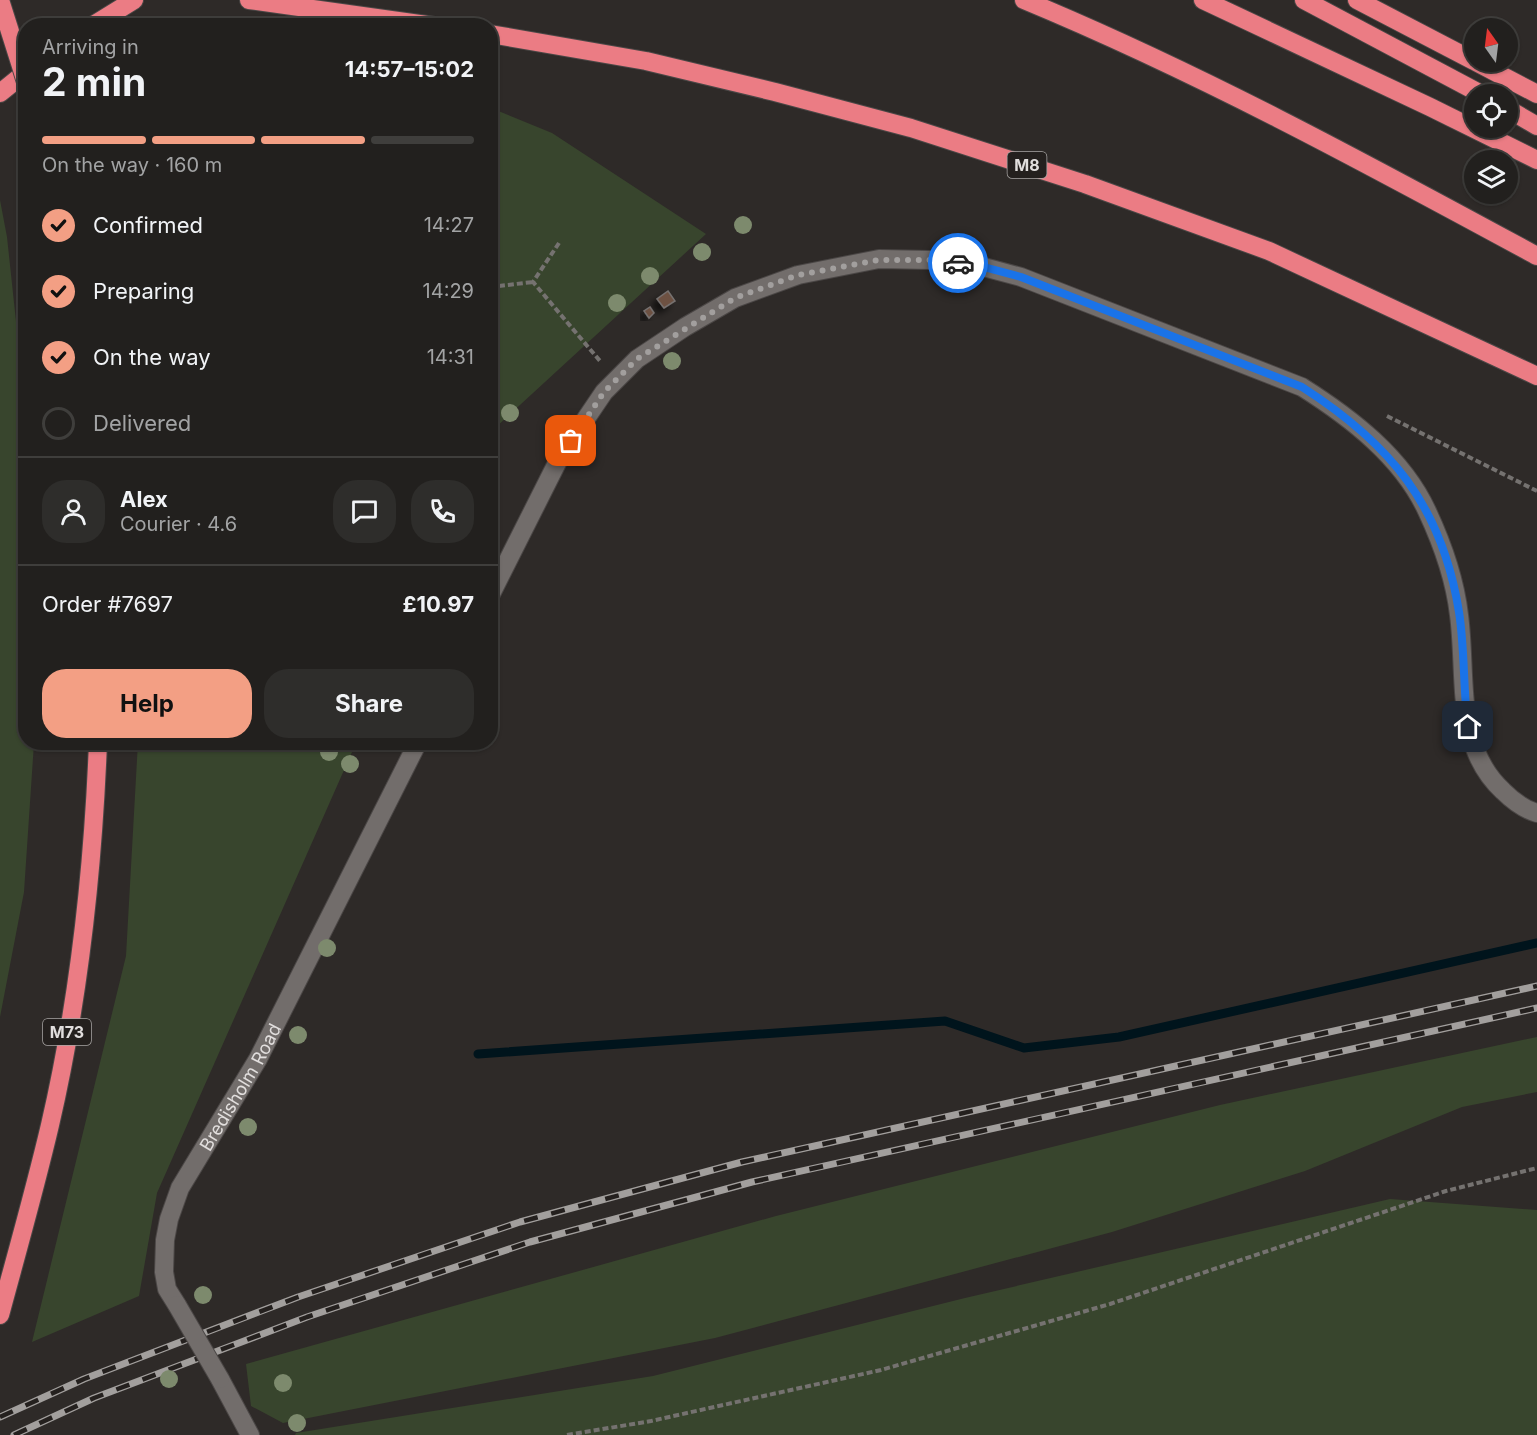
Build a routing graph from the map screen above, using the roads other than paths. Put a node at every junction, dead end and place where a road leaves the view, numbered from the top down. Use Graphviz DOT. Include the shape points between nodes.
graph roads {
  1 [pos="0,0"];
  2 [pos="134,0"];
  3 [pos="249,0"];
  4 [pos="1024,0"];
  5 [pos="1203,0"];
  6 [pos="1304,0"];
  7 [pos="1357,0"];
  8 [pos="105,18"];
  9 [pos="377,18"];
  10 [pos="498,35"];
  11 [pos="1464,55"];
  12 [pos="18,57"];
  13 [pos="18,71"];
  14 [pos="1496,72"];
  15 [pos="18,78"];
  16 [pos="0,81"];
  17 [pos="1464,85"];
  18 [pos="0,93"];
  19 [pos="1537,94"];
  20 [pos="1518,115"];
  21 [pos="1537,126"];
  22 [pos="1537,160"];
  23 [pos="1537,256"];
  24 [pos="1537,376"];
  25 [pos="498,580"];
  26 [pos="98,750"];
  27 [pos="414,750"];
  28 [pos="1537,813"];
  29 [pos="0,1315"];
  30 [pos="250,1435"];
  1 -- 12 [label="highway, bridge"];
  2 -- 8 [label="highway"];
  3 -- 9 [label="highway"];
  4 -- 23 [label="highway" via="1219,89"];
  5 -- 22 [label="highway"];
  6 -- 17 [label="highway"];
  7 -- 11 [label="highway"];
  10 -- 24 [label="highway, M8" via="646,61 775,92 911,128 1074,180 1269,251"];
  13 -- 16 [label="highway"];
  14 -- 19 [label="highway"];
  15 -- 18 [label="highway"];
  20 -- 21 [label="highway"];
  25 -- 28 [label="street" via="560,457 604,392 637,359 735,298 798,275 879,260 931,260 980,266 1021,277 1302,387 1365,433 1416,491 1443,550 1459,612 1468,727 1476,756 1487,774 1516,804"];
  26 -- 29 [label="highway, M73" via="94,832 77,982 50,1124"];
  27 -- 30 [label="street, Bredisholm Road, bridge" via="258,1059 180,1188 169,1219 164,1272 167,1289"];
}
